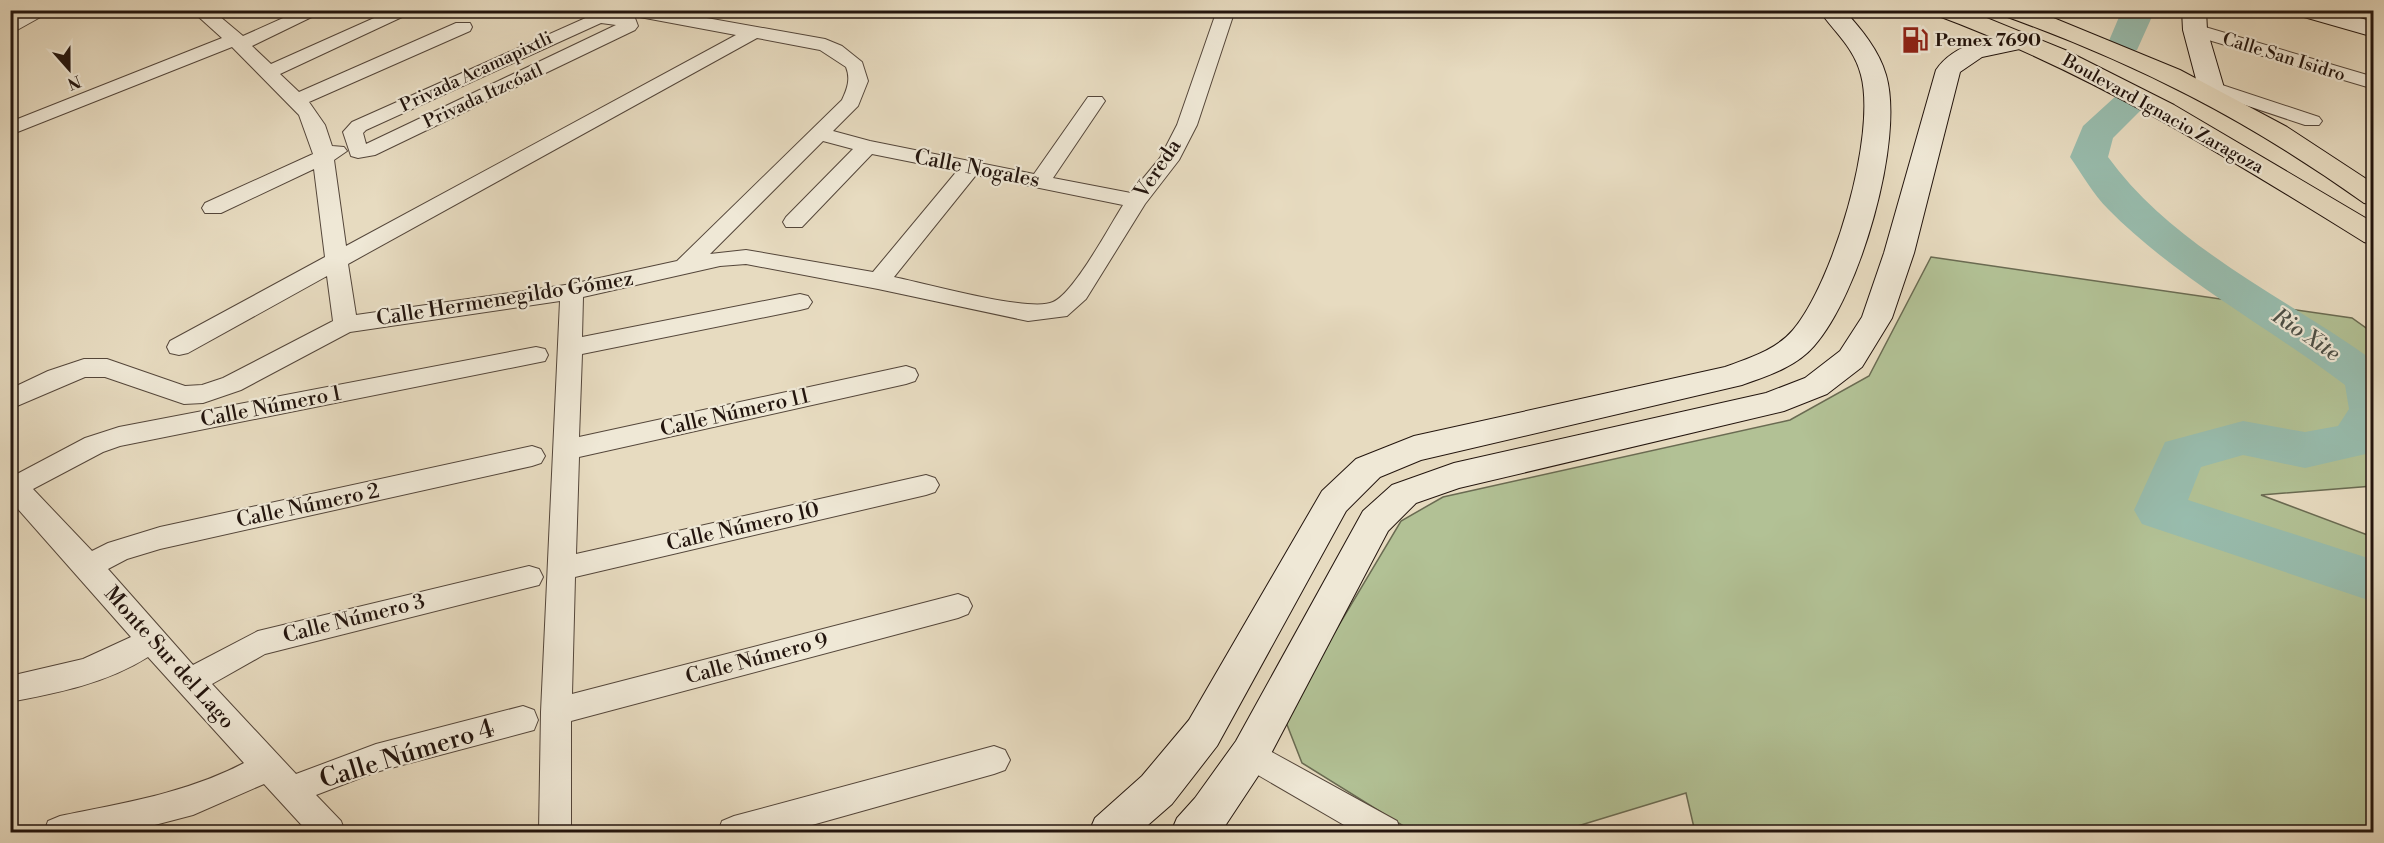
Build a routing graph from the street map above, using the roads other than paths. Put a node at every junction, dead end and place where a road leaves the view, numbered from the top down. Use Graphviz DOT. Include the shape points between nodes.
graph roads {
  1 [pos="44,10"];
  2 [pos="232,10"];
  3 [pos="317,10"];
  4 [pos="408,10"];
  5 [pos="1226,10"];
  6 [pos="1830,10"];
  7 [pos="1944,10"];
  8 [pos="2010,10"];
  9 [pos="2305,10"];
  10 [pos="206,15"];
  11 [pos="629,18"];
  12 [pos="2195,20"];
  13 [pos="463,27"];
  14 [pos="10,29"];
  15 [pos="2373,30"];
  16 [pos="755,32"];
  17 [pos="238,41"];
  18 [pos="2025,41"];
  19 [pos="268,72"];
  20 [pos="2373,84"];
  21 [pos="2212,92"];
  22 [pos="296,101"];
  23 [pos="1095,101"];
  24 [pos="2312,121"];
  25 [pos="10,129"];
  26 [pos="818,133"];
  27 [pos="354,137"];
  28 [pos="867,147"];
  29 [pos="323,157"];
  30 [pos="971,168"];
  31 [pos="1039,182"];
  32 [pos="2373,197"];
  33 [pos="1136,201"];
  34 [pos="213,208"];
  35 [pos="794,222"];
  36 [pos="2373,236"];
  37 [pos="337,261"];
  38 [pos="685,266"];
  39 [pos="878,281"];
  40 [pos="572,292"];
  41 [pos="800,303"];
  42 [pos="1059,310"];
  43 [pos="345,325"];
  44 [pos="179,347"];
  45 [pos="569,348"];
  46 [pos="536,355"];
  47 [pos="906,375"];
  48 [pos="10,400"];
  49 [pos="565,450"];
  50 [pos="532,456"];
  51 [pos="13,485"];
  52 [pos="926,485"];
  53 [pos="88,566"];
  54 [pos="561,569"];
  55 [pos="529,577"];
  56 [pos="958,606"];
  57 [pos="151,640"];
  58 [pos="189,682"];
  59 [pos="10,689"];
  60 [pos="556,712"];
  61 [pos="523,720"];
  62 [pos="1250,754"];
  63 [pos="994,760"];
  64 [pos="268,766"];
  65 [pos="292,791"];
  66 [pos="60,832"];
  67 [pos="330,832"];
  68 [pos="555,832"];
  69 [pos="734,832"];
  70 [pos="1110,832"];
  71 [pos="1192,832"];
  72 [pos="1385,832"];
  1 -- 14 [label="street"];
  2 -- 10 [label="street"];
  3 -- 17 [label="street"];
  4 -- 19 [label="street"];
  5 -- 33 [label="street, Vereda" via="1186,126 1169,160"];
  6 -- 70 [label="street" via="1868,58 1876,86 1876,118 1854,237 1828,304 1803,339 1770,362 1731,377 1413,449 1368,468 1334,501 1203,733 1157,790"];
  7 -- 18 [label="main road, Boulevard Ignacio Zaragoza"];
  8 -- 21 [label="main road, Boulevard Ignacio Zaragoza"];
  9 -- 15 [label="street"];
  10 -- 17 [label="street"];
  11 -- 16 [label="street"];
  11 -- 27 [label="street, Privada Acamapixtli" via="629,22 599,17"];
  11 -- 27 [label="street, Privada Itzcóatl" via="368,151 358,152"];
  12 -- 20 [label="street, Calle San Isidro"];
  12 -- 21 [label="street"];
  13 -- 22 [label="street"];
  16 -- 26 [label="street" via="825,45 848,56 858,69 859,86 851,102"];
  16 -- 37 [label="street"];
  17 -- 19 [label="street"];
  17 -- 25 [label="street"];
  18 -- 36 [label="main road, Boulevard Ignacio Zaragoza" via="2172,116"];
  18 -- 62 [label="street" via="1973,50 1958,58 1948,70 1899,253 1877,318 1851,359 1816,386 1772,403 1454,476 1404,494 1375,521"];
  19 -- 22 [label="street"];
  21 -- 24 [label="street"];
  21 -- 32 [label="main road, Boulevard Ignacio Zaragoza" via="2308,151"];
  22 -- 29 [label="street" via="315,125"];
  23 -- 31 [label="street"];
  26 -- 28 [label="street, Calle Nogales"];
  26 -- 38 [label="street"];
  27 -- 29 [label="street, Privada Acamapixtli"];
  28 -- 30 [label="street, Calle Nogales"];
  28 -- 35 [label="street"];
  29 -- 34 [label="street, Privada Acamapixtli"];
  29 -- 37 [label="street"];
  30 -- 31 [label="street, Calle Nogales"];
  30 -- 39 [label="street"];
  31 -- 33 [label="street, Calle Nogales"];
  33 -- 42 [label="street, Vereda" via="1078,294"];
  37 -- 43 [label="street"];
  37 -- 44 [label="street"];
  38 -- 39 [label="street, Calle Hermenegildo Gómez" via="746,258"];
  38 -- 40 [label="street, Calle Hermenegildo Gómez"];
  39 -- 42 [label="street, Calle Hermenegildo Gómez" via="1028,313"];
  40 -- 43 [label="street, Calle Hermenegildo Gómez"];
  40 -- 45 [label="street"];
  41 -- 45 [label="street"];
  43 -- 48 [label="street, Calle Hermenegildo Gómez" via="232,384 203,394 184,395 107,368 84,368 57,376"];
  45 -- 49 [label="street"];
  46 -- 51 [label="street, Calle Número 1" via="119,437"];
  47 -- 49 [label="street, Calle Número 11"];
  49 -- 54 [label="street"];
  50 -- 53 [label="street, Calle Número 2" via="149,541"];
  51 -- 53 [label="street, Monte Sur del Lago"];
  52 -- 54 [label="street, Calle Número 10"];
  53 -- 57 [label="street, Monte Sur del Lago"];
  54 -- 60 [label="street"];
  55 -- 58 [label="street, Calle Número 3" via="258,643"];
  56 -- 60 [label="street, Calle Número 9"];
  57 -- 58 [label="street, Monte Sur del Lago"];
  57 -- 59 [label="street" via="101,669"];
  58 -- 64 [label="street, Monte Sur del Lago"];
  60 -- 68 [label="street"];
  61 -- 65 [label="street, Calle Número 4" via="331,771"];
  62 -- 71 [label="street"];
  62 -- 72 [label="street"];
  63 -- 69 [label="street"];
  64 -- 65 [label="street, Monte Sur del Lago"];
  64 -- 66 [label="street" via="206,797 176,807"];
  65 -- 67 [label="street, Monte Sur del Lago"];
}
